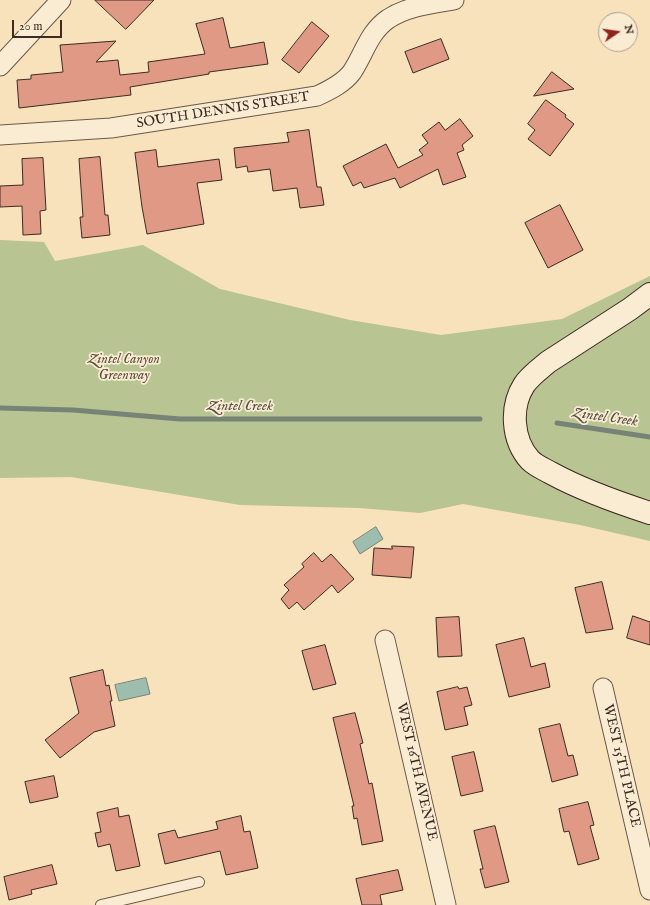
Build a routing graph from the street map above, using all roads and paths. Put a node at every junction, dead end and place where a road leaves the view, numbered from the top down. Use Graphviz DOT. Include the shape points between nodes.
graph roads {
  1 [pos="61,0"];
  2 [pos="454,0"];
  3 [pos="0,66"];
  4 [pos="0,135"];
  5 [pos="650,294"];
  6 [pos="650,513"];
  7 [pos="385,640"];
  8 [pos="603,688"];
  9 [pos="199,882"];
  10 [pos="650,890"];
  11 [pos="101,905"];
  12 [pos="446,905"];
  1 -- 3 [label="street"];
  2 -- 4 [label="street, SOUTH DENNIS STREET" via="417,6 387,20 367,43 351,73 342,82 317,96 111,128"];
  5 -- 6 [label="street" via="538,371 519,396 514,424 522,448 538,466 598,495"];
  7 -- 12 [label="street, WEST 16TH AVENUE"];
  8 -- 10 [label="street, WEST 15TH PLACE"];
  9 -- 11 [label="lane"];
}
